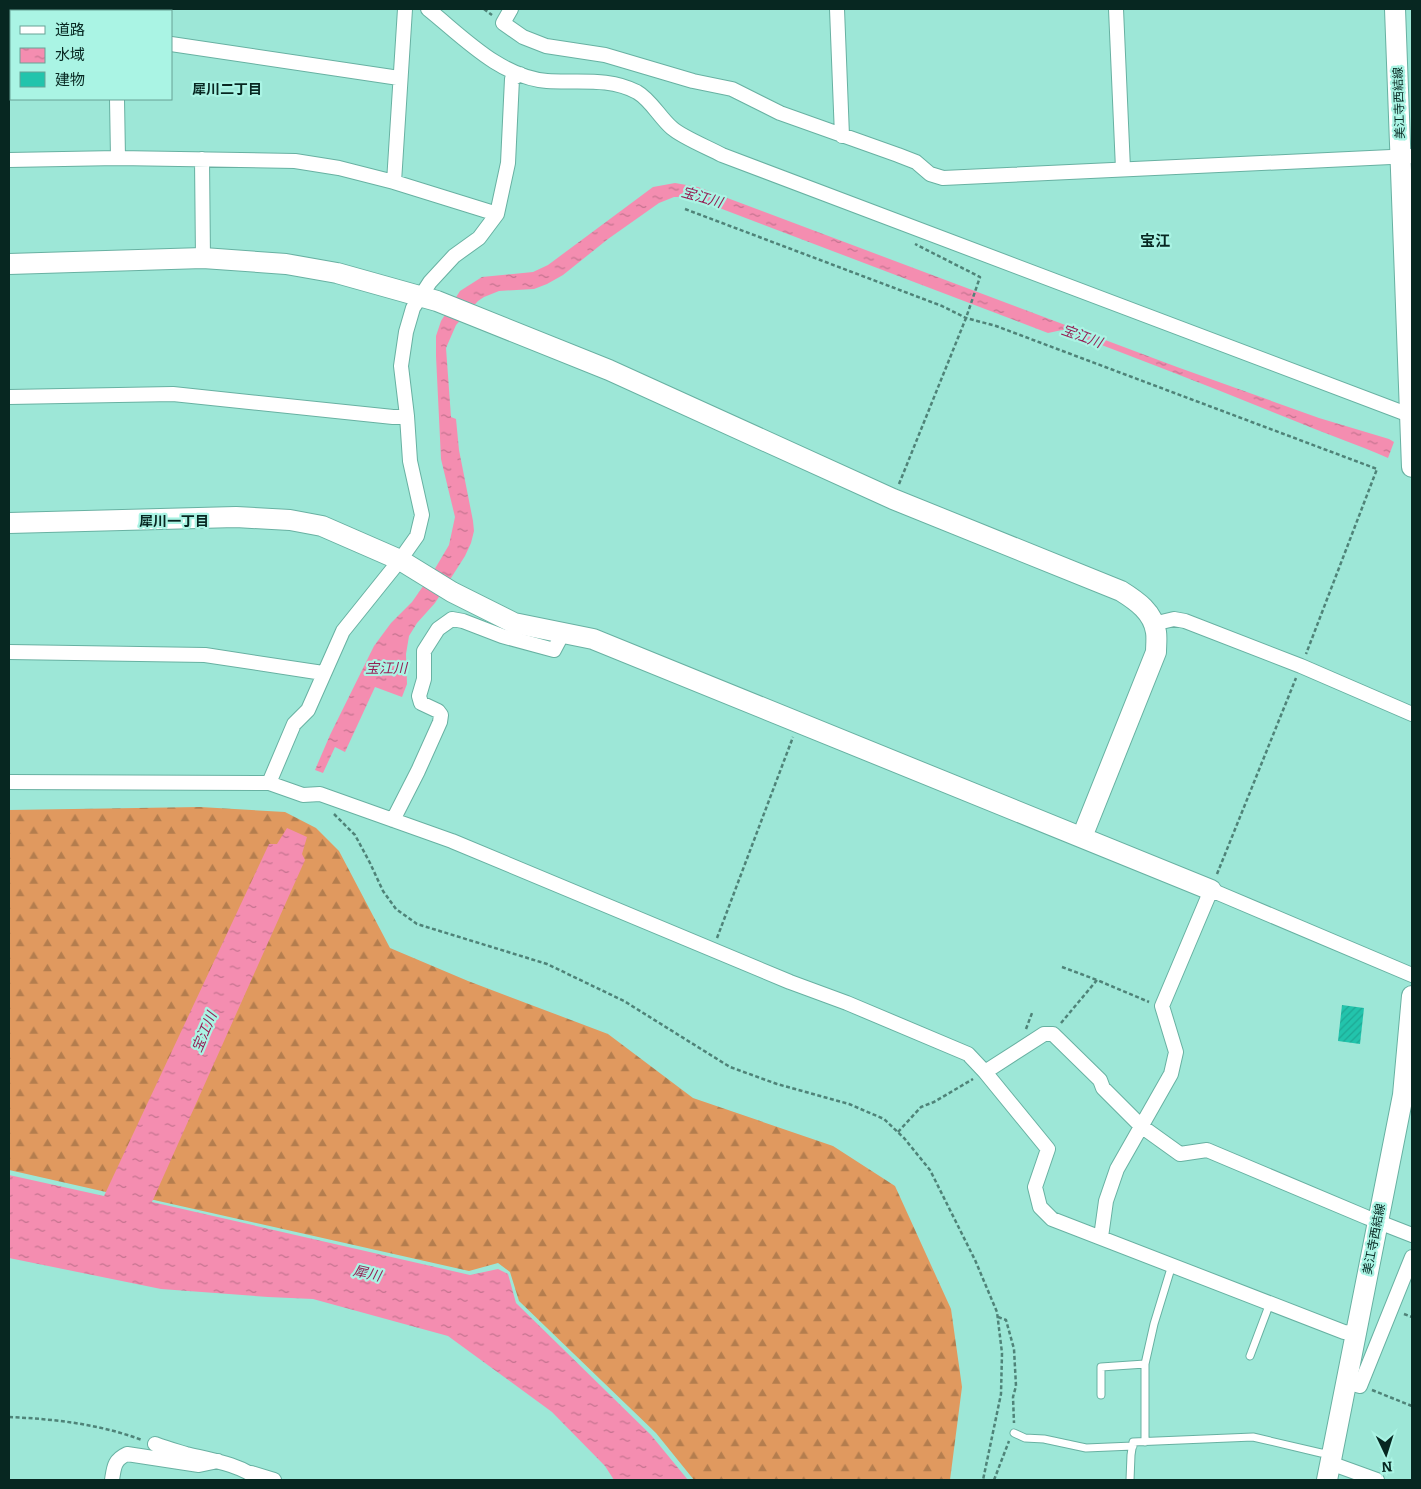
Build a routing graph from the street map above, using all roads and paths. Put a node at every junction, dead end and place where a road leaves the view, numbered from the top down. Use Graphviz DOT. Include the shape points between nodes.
graph roads {
  1 [pos="405,9"];
  2 [pos="428,9"];
  3 [pos="510,9"];
  4 [pos="838,9"];
  5 [pos="1116,9"];
  6 [pos="1395,9"];
  7 [pos="172,44"];
  8 [pos="520,74"];
  9 [pos="399,78"];
  10 [pos="118,100"];
  11 [pos="842,136"];
  12 [pos="1407,157"];
  13 [pos="118,158"];
  14 [pos="9,160"];
  15 [pos="202,160"];
  16 [pos="1123,169"];
  17 [pos="394,182"];
  18 [pos="685,209"];
  19 [pos="497,214"];
  20 [pos="911,242"];
  21 [pos="203,258"];
  22 [pos="9,264"];
  23 [pos="428,299"];
  24 [pos="966,318"];
  25 [pos="1411,362"];
  26 [pos="9,397"];
  27 [pos="407,416"];
  28 [pos="1411,416"];
  29 [pos="1412,467"];
  30 [pos="893,499"];
  31 [pos="9,524"];
  32 [pos="404,563"];
  33 [pos="1153,624"];
  34 [pos="563,633"];
  35 [pos="9,652"];
  36 [pos="1301,666"];
  37 [pos="323,673"];
  38 [pos="1412,714"];
  39 [pos="799,722"];
  40 [pos="9,782"];
  41 [pos="269,783"];
  42 [pos="328,810"];
  43 [pos="393,820"];
  44 [pos="1082,837"];
  45 [pos="1211,890"];
  46 [pos="712,949"];
  47 [pos="1062,966"];
  48 [pos="1412,975"];
  49 [pos="1097,980"];
  50 [pos="1412,996"];
  51 [pos="1162,1006"];
  52 [pos="1053,1034"];
  53 [pos="985,1072"];
  54 [pos="1141,1126"];
  55 [pos="898,1132"];
  56 [pos="1378,1222"];
  57 [pos="1412,1235"];
  58 [pos="1101,1237"];
  59 [pos="1412,1257"];
  60 [pos="1172,1265"];
  61 [pos="1270,1303"];
  62 [pos="998,1317"];
  63 [pos="1355,1333"];
  64 [pos="1250,1356"];
  65 [pos="1145,1364"];
  66 [pos="1352,1384"];
  67 [pos="1101,1394"];
  68 [pos="1412,1406"];
  69 [pos="9,1417"];
  70 [pos="1014,1423"];
  71 [pos="1014,1433"];
  72 [pos="1145,1442"];
  73 [pos="156,1444"];
  74 [pos="1133,1446"];
  75 [pos="218,1461"];
  76 [pos="1330,1465"];
  77 [pos="255,1476"];
  78 [pos="112,1480"];
  79 [pos="274,1480"];
  80 [pos="983,1480"];
  81 [pos="994,1480"];
  82 [pos="1130,1480"];
  83 [pos="1377,1480"];
  1 -- 9 [label="street"];
  2 -- 8 [label="street" via="490,60"];
  3 -- 11 [label="street" via="503,23 523,37 546,46 605,55 732,89 780,113"];
  4 -- 11 [label="street"];
  5 -- 16 [label="street"];
  6 -- 12 [label="street, 美江寺西結線"];
  7 -- 9 [label="street"];
  8 -- 19 [label="street" via="512,79 508,163"];
  8 -- 28 [label="street" via="546,81 612,84 638,93 672,129 722,155"];
  9 -- 17 [label="street"];
  10 -- 13 [label="street"];
  11 -- 16 [label="street" via="916,162 930,174 943,178"];
  12 -- 16 [label="street"];
  12 -- 25 [label="street, 美江寺西結線"];
  13 -- 14 [label="street"];
  13 -- 15 [label="street"];
  15 -- 17 [label="street" via="295,161"];
  15 -- 21 [label="street"];
  17 -- 19 [label="street"];
  18 -- 24 [label="path" via="942,306"];
  19 -- 23 [label="street" via="479,238 454,256 430,282"];
  20 -- 24 [label="path" via="980,278"];
  21 -- 22 [label="street"];
  21 -- 23 [label="street" via="303,267 365,280"];
  23 -- 27 [label="street" via="413,308 406,332 401,366"];
  23 -- 30 [label="street" via="609,370"];
  24 -- 30 [label="path"];
  24 -- 36 [label="path" via="996,326 1378,469"];
  25 -- 28 [label="street, 美江寺西結線"];
  26 -- 27 [label="street" via="173,394"];
  27 -- 32 [label="street" via="410,461 422,515"];
  28 -- 29 [label="street, 美江寺西結線"];
  30 -- 33 [label="street" via="1121,591 1141,604"];
  31 -- 32 [label="street" via="236,517 290,520 322,526"];
  32 -- 34 [label="street" via="514,623"];
  32 -- 37 [label="street" via="343,631"];
  33 -- 36 [label="street" via="1174,618 1186,621"];
  33 -- 44 [label="street" via="1156,652"];
  34 -- 39 [label="street" via="593,639"];
  34 -- 43 [label="street" via="554,650 463,621 452,620 438,629 424,651 424,679 419,696 420,704 438,711 440,722"];
  35 -- 37 [label="street" via="204,655"];
  36 -- 38 [label="street"];
  36 -- 45 [label="path"];
  37 -- 41 [label="street" via="308,710 294,724"];
  39 -- 44 [label="street"];
  39 -- 46 [label="path"];
  40 -- 41 [label="street"];
  41 -- 43 [label="street" via="303,795 320,794"];
  42 -- 55 [label="path" via="355,835 383,891 396,909 417,924 547,964 624,1001 730,1067 849,1104 884,1119"];
  43 -- 46 [label="street"];
  44 -- 45 [label="street"];
  45 -- 48 [label="street"];
  45 -- 51 [label="street"];
  46 -- 53 [label="street" via="968,1054"];
  47 -- 49 [label="path"];
  49 -- 51 [label="path"];
  49 -- 52 [label="path"];
  50 -- 56 [label="street, 美江寺西結線" via="1403,1096"];
  51 -- 54 [label="street" via="1176,1052 1171,1074"];
  52 -- 53 [label="street" via="1044,1034"];
  52 -- 54 [label="street"];
  53 -- 55 [label="path" via="921,1107"];
  53 -- 58 [label="street" via="1048,1149 1035,1187 1040,1208 1052,1219"];
  54 -- 56 [label="street" via="1180,1154 1207,1150"];
  54 -- 58 [label="street" via="1117,1169 1106,1201"];
  55 -- 62 [label="path" via="930,1170 975,1260"];
  56 -- 57 [label="street"];
  56 -- 63 [label="street, 美江寺西結線"];
  58 -- 60 [label="street"];
  59 -- 66 [label="street"];
  60 -- 61 [label="street"];
  60 -- 65 [label="lane"];
  61 -- 63 [label="street" via="1344,1332"];
  61 -- 64 [label="lane"];
  62 -- 70 [label="path" via="1006,1320 1014,1350"];
  62 -- 80 [label="path" via="1002,1353 1001,1394"];
  63 -- 66 [label="street, 美江寺西結線"];
  65 -- 67 [label="lane" via="1101,1366"];
  65 -- 72 [label="lane"];
  66 -- 68 [label="path"];
  66 -- 76 [label="street, 美江寺西結線"];
  69 -- 73 [label="path" via="114,1430"];
  71 -- 74 [label="lane" via="1024,1438 1079,1447"];
  71 -- 81 [label="path"];
  72 -- 74 [label="lane" via="1134,1442"];
  72 -- 76 [label="lane" via="1253,1437 1320,1452"];
  73 -- 75 [label="street"];
  74 -- 82 [label="lane"];
  75 -- 77 [label="street"];
  75 -- 78 [label="street" via="199,1465 126,1454 118,1458"];
  76 -- 83 [label="street"];
  77 -- 79 [label="street"];
}
